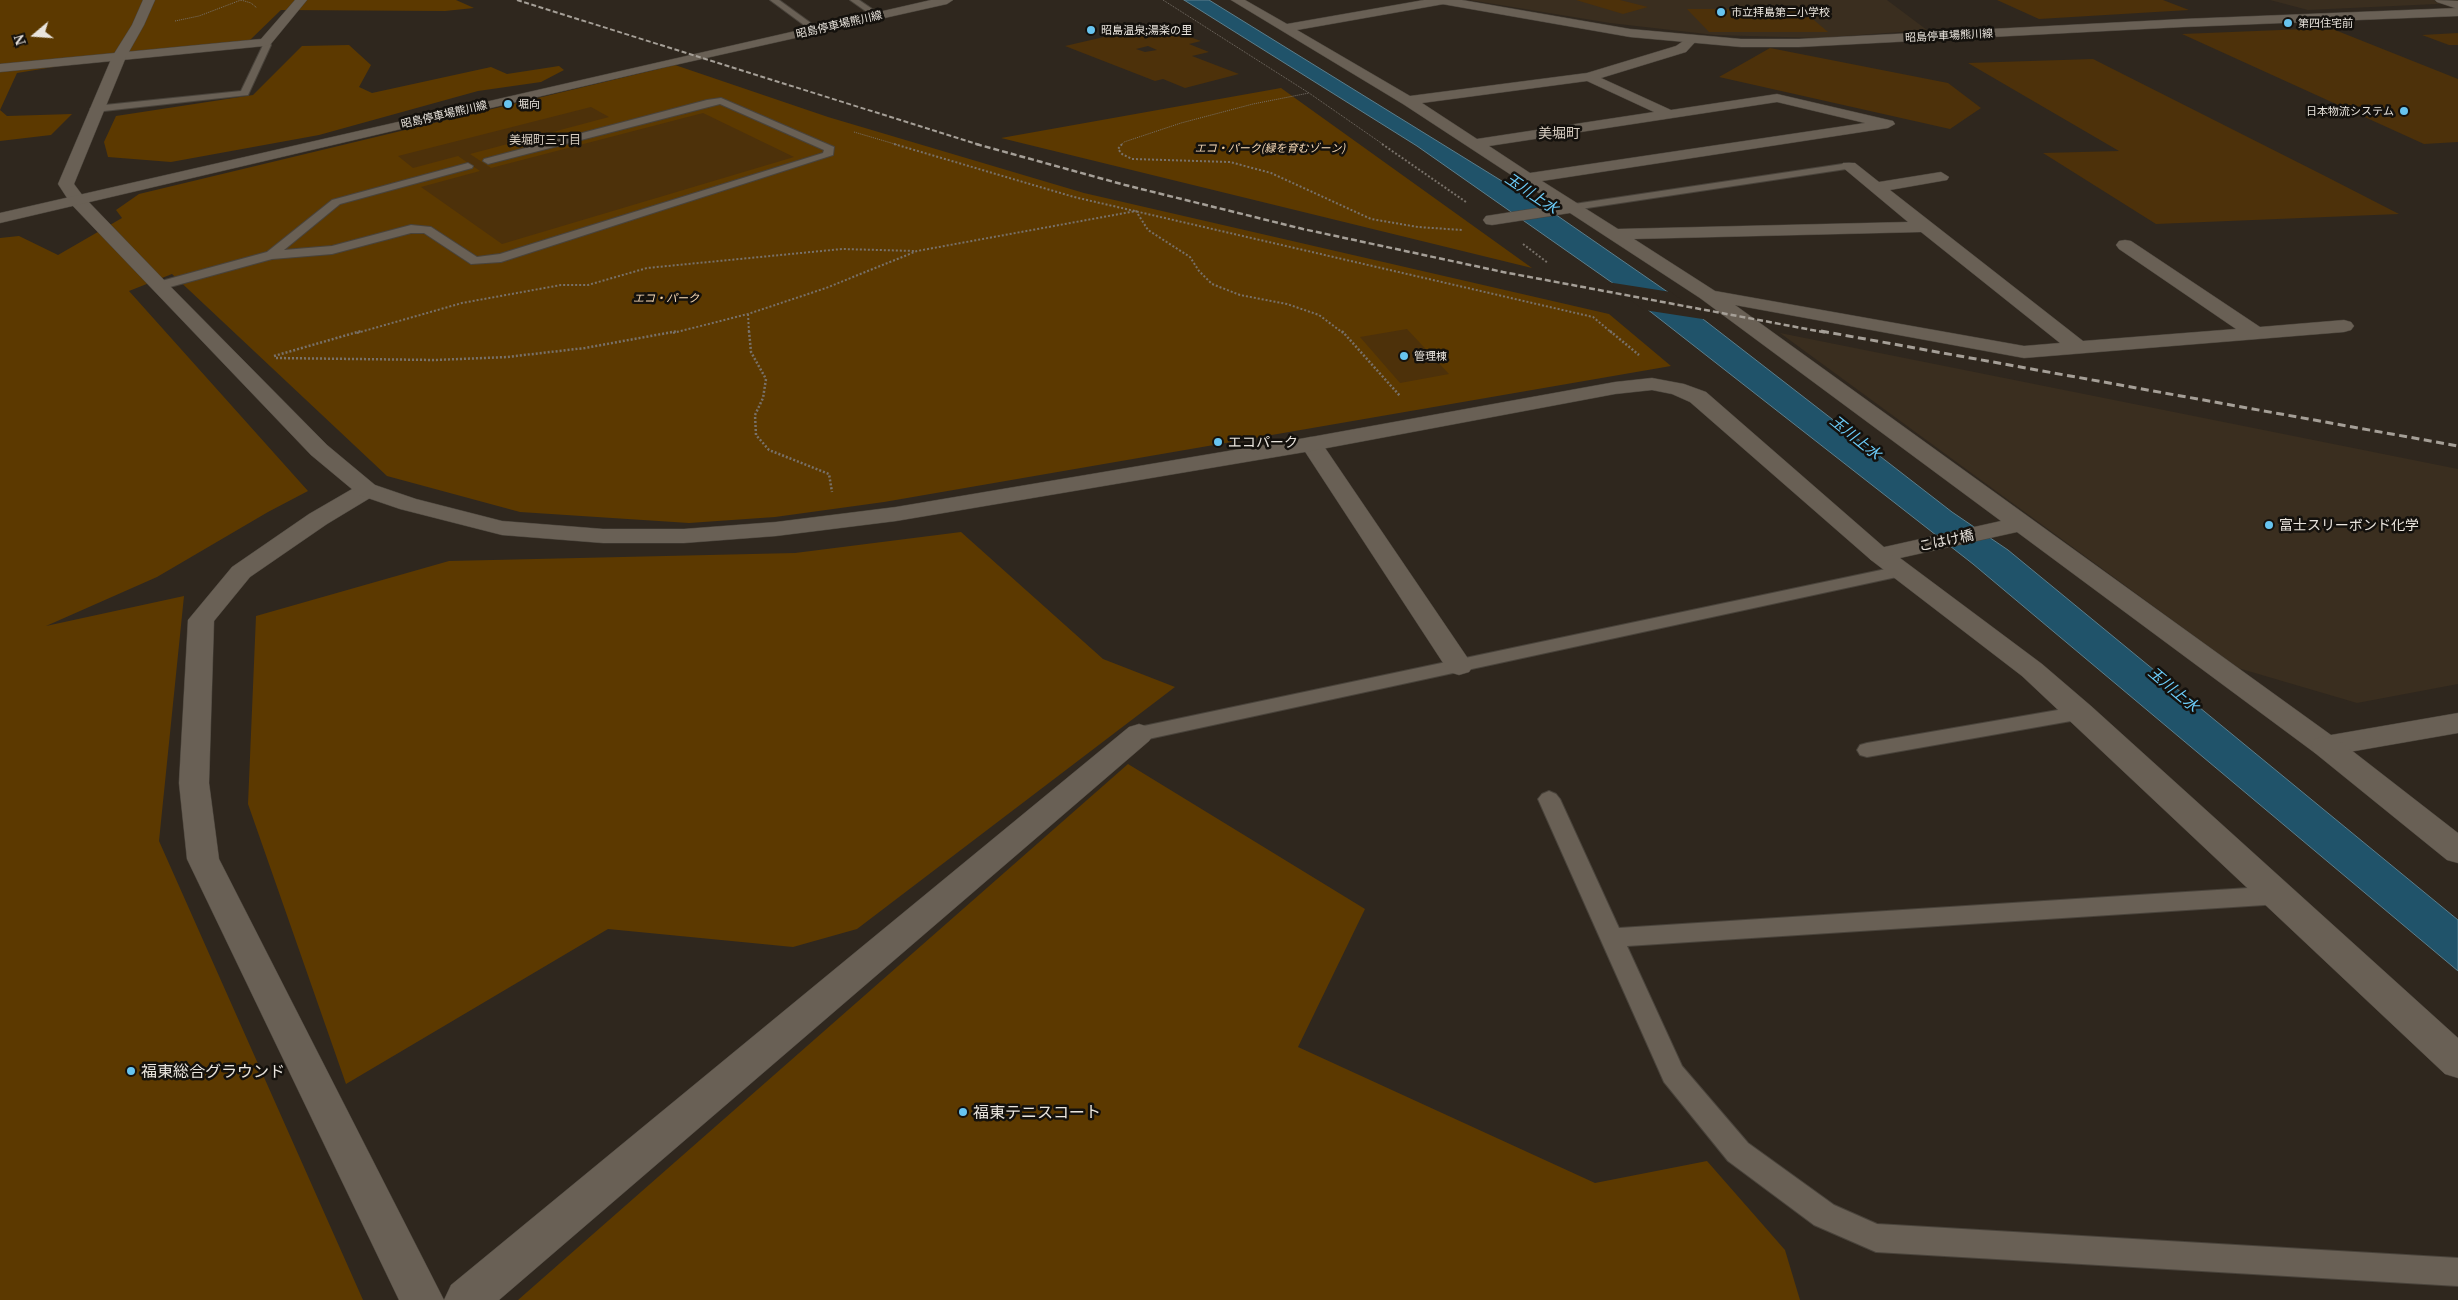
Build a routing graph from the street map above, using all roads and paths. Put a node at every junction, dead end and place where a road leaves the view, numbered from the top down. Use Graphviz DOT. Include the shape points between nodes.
graph roads {
  1 [pos="149,0"];
  2 [pos="241,0"];
  3 [pos="301,0"];
  4 [pos="774,0"];
  5 [pos="854,0"];
  6 [pos="947,0"];
  7 [pos="1163,0"];
  8 [pos="1237,0"];
  9 [pos="1443,0"];
  10 [pos="2442,0"];
  11 [pos="2458,5"];
  12 [pos="2458,12"];
  13 [pos="877,15"];
  14 [pos="138,25"];
  15 [pos="1286,28"];
  16 [pos="814,29"];
  17 [pos="1692,39"];
  18 [pos="265,42"];
  19 [pos="119,56"];
  20 [pos="0,68"];
  21 [pos="1589,76"];
  22 [pos="1309,93"];
  23 [pos="1408,101"];
  24 [pos="95,109"];
  25 [pos="1671,115"];
  26 [pos="846,130"];
  27 [pos="1474,144"];
  28 [pos="488,161"];
  29 [pos="468,166"];
  30 [pos="1849,166"];
  31 [pos="1941,177"];
  32 [pos="1527,178"];
  33 [pos="1875,188"];
  34 [pos="78,200"];
  35 [pos="1574,208"];
  36 [pos="1136,211"];
  37 [pos="0,218"];
  38 [pos="1492,220"];
  39 [pos="1925,227"];
  40 [pos="1464,230"];
  41 [pos="1614,234"];
  42 [pos="2125,245"];
  43 [pos="918,251"];
  44 [pos="271,255"];
  45 [pos="159,286"];
  46 [pos="1707,294"];
  47 [pos="748,314"];
  48 [pos="2344,326"];
  49 [pos="2257,334"];
  50 [pos="2079,348"];
  51 [pos="1676,388"];
  52 [pos="1402,399"];
  53 [pos="1311,444"];
  54 [pos="367,490"];
  55 [pos="832,493"];
  56 [pos="2021,524"];
  57 [pos="1894,559"];
  58 [pos="1460,666"];
  59 [pos="2082,713"];
  60 [pos="2458,723"];
  61 [pos="1139,734"];
  62 [pos="2326,746"];
  63 [pos="1866,750"];
  64 [pos="1549,799"];
  65 [pos="2458,851"];
  66 [pos="2280,895"];
  67 [pos="1610,938"];
  68 [pos="2458,1062"];
  69 [pos="2458,1272"];
  70 [pos="422,1300"];
  71 [pos="466,1300"];
  1 -- 14 [label="street"];
  2 -- 14 [label="path" via="199,16"];
  3 -- 18 [label="street"];
  4 -- 16 [label="lane"];
  5 -- 13 [label="lane"];
  6 -- 13 [label="street, 昭島停車場熊川線"];
  7 -- 22 [label="path"];
  8 -- 15 [label="street"];
  9 -- 15 [label="street"];
  9 -- 17 [label="street, 昭島停車場熊川線" via="1630,33"];
  10 -- 11 [label="street"];
  12 -- 17 [label="street, 昭島停車場熊川線" via="2184,22 1798,43"];
  13 -- 16 [label="street, 昭島停車場熊川線"];
  14 -- 19 [label="street"];
  15 -- 23 [label="street"];
  16 -- 34 [label="street, 昭島停車場熊川線"];
  17 -- 21 [label="street" via="1680,49"];
  18 -- 19 [label="street"];
  18 -- 24 [label="lane" via="267,45 245,93"];
  19 -- 20 [label="street"];
  19 -- 24 [label="street"];
  21 -- 23 [label="street"];
  21 -- 25 [label="street"];
  22 -- 38 [label="path"];
  22 -- 40 [label="path" via="1190,121 1124,142 1118,148 1132,159 1145,161 1230,162 1271,174 1371,219"];
  23 -- 27 [label="street"];
  24 -- 34 [label="street" via="66,184"];
  25 -- 27 [label="street"];
  25 -- 32 [label="street" via="1777,98 1888,124"];
  26 -- 36 [label="path" via="1074,197"];
  27 -- 32 [label="street"];
  28 -- 44 [label="lane" via="721,101 830,149 828,155 501,258 475,261 427,230 411,229 332,250"];
  29 -- 44 [label="lane" via="336,202"];
  30 -- 33 [label="street"];
  30 -- 35 [label="lane"];
  31 -- 33 [label="street"];
  32 -- 35 [label="street"];
  33 -- 39 [label="street"];
  34 -- 37 [label="street, 昭島停車場熊川線"];
  34 -- 45 [label="street"];
  35 -- 38 [label="street"];
  35 -- 41 [label="street"];
  36 -- 43 [label="path"];
  36 -- 51 [label="path" via="1593,317"];
  36 -- 52 [label="path" via="1148,230 1190,257 1212,284 1240,295 1287,304 1319,315 1341,330"];
  39 -- 41 [label="street"];
  39 -- 50 [label="street"];
  41 -- 46 [label="street"];
  42 -- 49 [label="street"];
  43 -- 47 [label="path" via="826,288"];
  43 -- 47 [label="path" via="842,249 647,268 588,284 560,285 462,303 266,358 435,360 507,357 667,334"];
  44 -- 45 [label="lane"];
  45 -- 54 [label="street" via="319,450"];
  46 -- 50 [label="street" via="2024,352"];
  46 -- 56 [label="street"];
  47 -- 55 [label="path" via="751,352 766,379 764,398 754,415 756,435 769,450 829,474"];
  48 -- 49 [label="street"];
  49 -- 50 [label="street"];
  51 -- 53 [label="street" via="1652,384 1615,388"];
  51 -- 57 [label="street" via="1698,397"];
  53 -- 54 [label="street" via="896,514 776,529 684,536 602,536 502,528"];
  53 -- 58 [label="street"];
  54 -- 70 [label="street" via="241,572 201,620 194,783 203,859"];
  56 -- 57 [label="street, こはけ橋"];
  56 -- 62 [label="street"];
  57 -- 58 [label="lane"];
  57 -- 59 [label="street"];
  58 -- 61 [label="lane"];
  59 -- 63 [label="lane"];
  59 -- 66 [label="street"];
  60 -- 62 [label="street"];
  61 -- 71 [label="street"];
  62 -- 65 [label="street"];
  64 -- 67 [label="lane"];
  66 -- 67 [label="lane"];
  66 -- 68 [label="street"];
  67 -- 69 [label="lane" via="1673,1074 1738,1152 1824,1215 1876,1238"];
}
